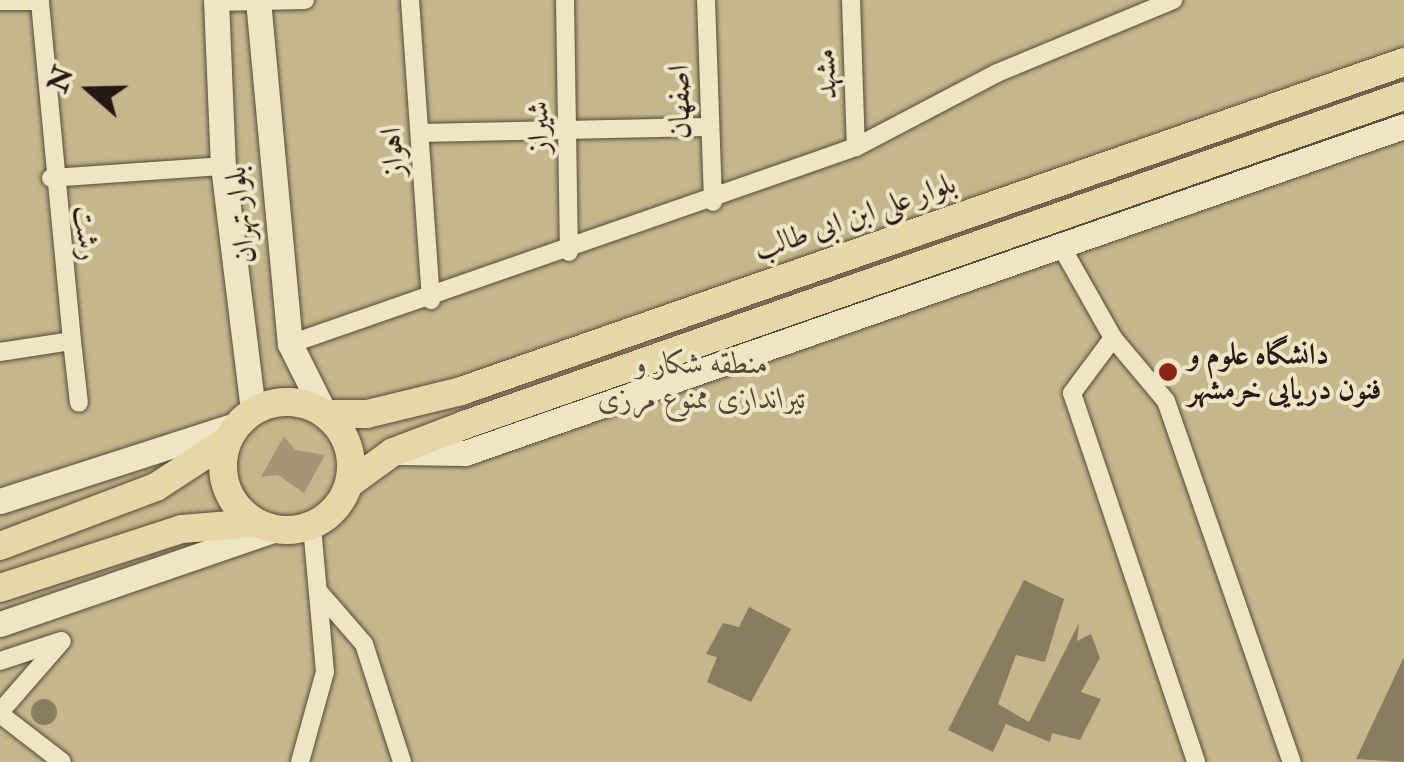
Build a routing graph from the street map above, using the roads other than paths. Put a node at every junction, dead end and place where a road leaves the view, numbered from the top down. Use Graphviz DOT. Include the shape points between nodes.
graph roads {
  1 [pos="258,0"];
  2 [pos="305,0"];
  3 [pos="410,0"];
  4 [pos="565,0"];
  5 [pos="706,0"];
  6 [pos="852,0"];
  7 [pos="1174,0"];
  8 [pos="0,1"];
  9 [pos="40,1"];
  10 [pos="216,1"];
  11 [pos="1404,62"];
  12 [pos="1404,96"];
  13 [pos="1404,126"];
  14 [pos="706,127"];
  15 [pos="567,129"];
  16 [pos="420,133"];
  17 [pos="856,146"];
  18 [pos="223,166"];
  19 [pos="51,178"];
  20 [pos="713,202"];
  21 [pos="1061,246"];
  22 [pos="569,252"];
  23 [pos="431,300"];
  24 [pos="1114,338"];
  25 [pos="72,341"];
  26 [pos="290,344"];
  27 [pos="0,352"];
  28 [pos="79,403"];
  29 [pos="325,414"];
  30 [pos="240,425"];
  31 [pos="393,452"];
  32 [pos="350,484"];
  33 [pos="0,501"];
  34 [pos="264,526"];
  35 [pos="312,527"];
  36 [pos="0,546"];
  37 [pos="0,588"];
  38 [pos="318,590"];
  39 [pos="0,624"];
  40 [pos="0,662"];
  41 [pos="0,713"];
  42 [pos="62,762"];
  43 [pos="300,762"];
  44 [pos="402,762"];
  45 [pos="1196,762"];
  46 [pos="1292,762"];
  1 -- 2 [label="street"];
  1 -- 10 [label="street"];
  1 -- 26 [label="street, بلوار تهران"];
  3 -- 16 [label="street, اهواز"];
  4 -- 15 [label="street, شیراز"];
  5 -- 14 [label="street, اصفهان"];
  6 -- 17 [label="street, مشهد"];
  7 -- 17 [label="street" via="997,73"];
  8 -- 9 [label="street"];
  9 -- 19 [label="street, رشت"];
  10 -- 18 [label="street, بلوار تهران"];
  11 -- 29 [label="main road, بلوار علی ابن ابی طالب" via="461,391 366,414"];
  12 -- 31 [label="main road"];
  13 -- 21 [label="street"];
  14 -- 15 [label="street"];
  14 -- 20 [label="street, اصفهان"];
  15 -- 16 [label="street"];
  15 -- 22 [label="street, شیراز"];
  16 -- 23 [label="street, اهواز"];
  17 -- 20 [label="street"];
  18 -- 19 [label="street"];
  18 -- 30 [label="street, بلوار تهران"];
  19 -- 25 [label="street, رشت"];
  20 -- 22 [label="street"];
  21 -- 24 [label="street"];
  21 -- 31 [label="street" via="464,452"];
  22 -- 23 [label="street"];
  23 -- 26 [label="street"];
  24 -- 45 [label="street" via="1072,393"];
  24 -- 46 [label="street" via="1166,401"];
  25 -- 27 [label="street"];
  25 -- 28 [label="street, رشت"];
  26 -- 29 [label="street, بلوار تهران"];
  29 -- 30 [label="main road" via="290,402"];
  29 -- 32 [label="main road" via="348,445"];
  30 -- 33 [label="street"];
  30 -- 34 [label="main road" via="229,495"];
  30 -- 36 [label="main road" via="156,487"];
  31 -- 32 [label="main road"];
  32 -- 35 [label="main road"];
  34 -- 35 [label="main road"];
  34 -- 37 [label="main road" via="182,529"];
  34 -- 39 [label="street"];
  35 -- 38 [label="street"];
  38 -- 43 [label="street" via="325,672"];
  38 -- 44 [label="street" via="364,644"];
  40 -- 41 [label="street" via="62,641"];
  41 -- 42 [label="street"];
}
